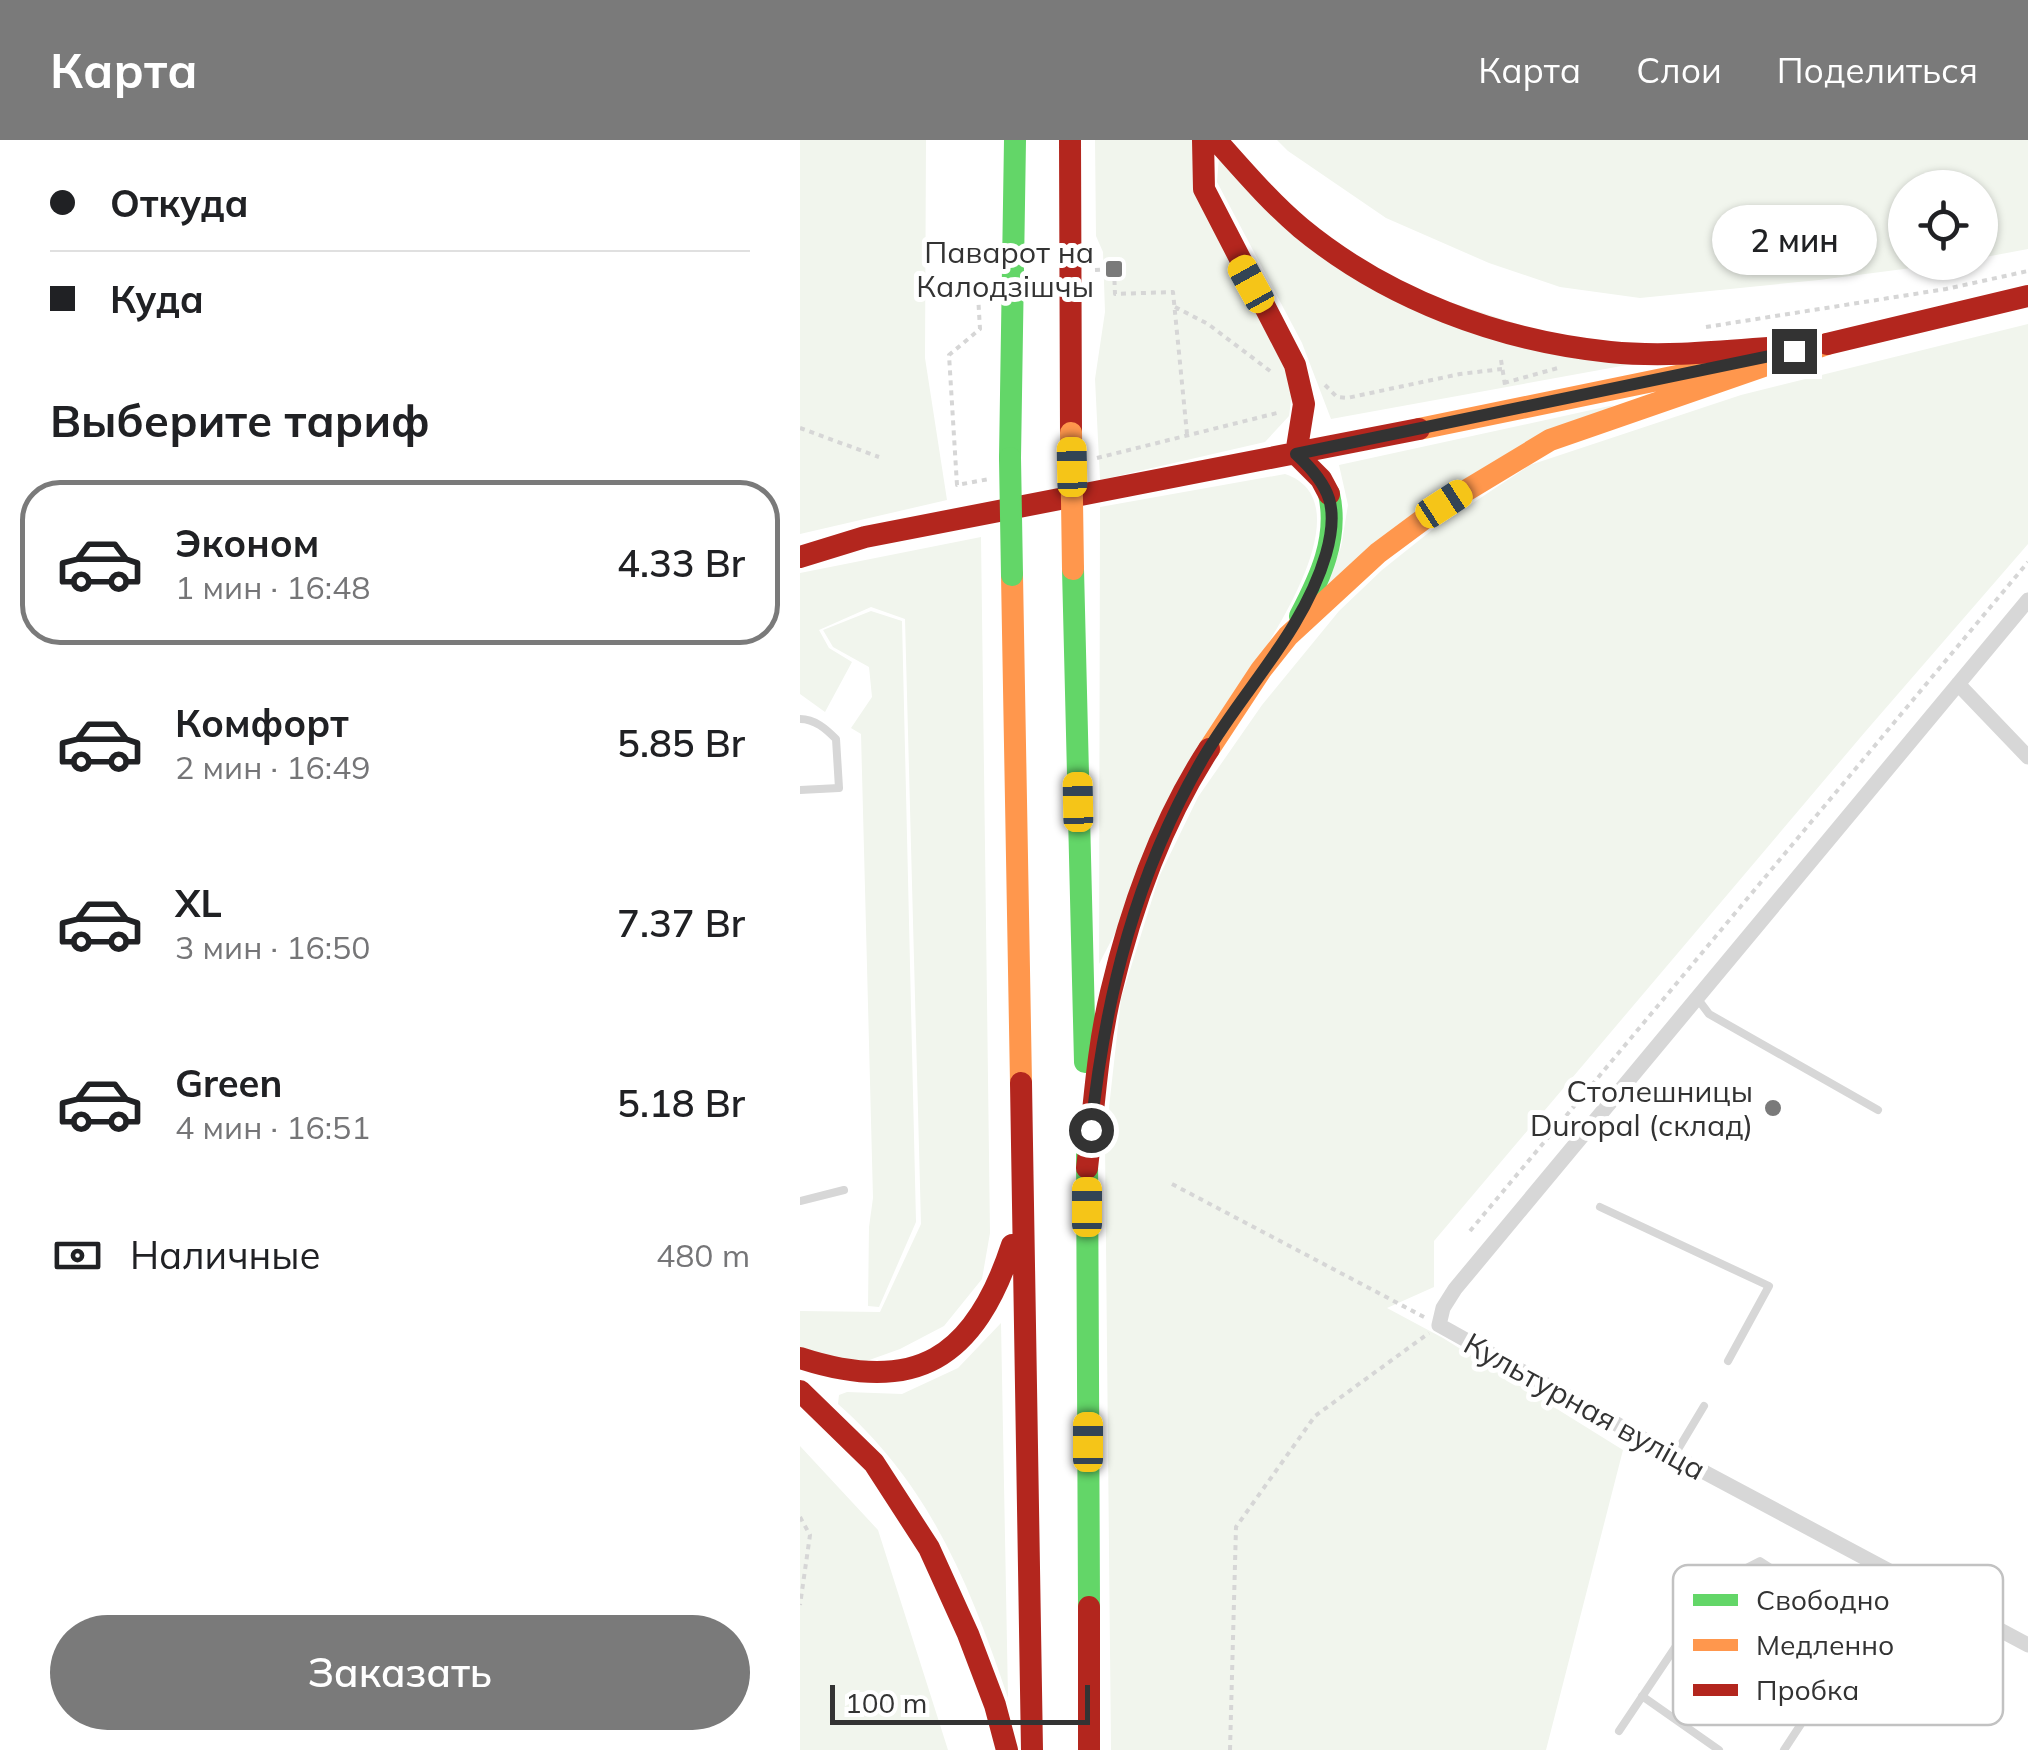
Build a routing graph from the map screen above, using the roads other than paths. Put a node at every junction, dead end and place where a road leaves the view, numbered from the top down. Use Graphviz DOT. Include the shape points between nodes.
graph roads {
  1 [pos="1015,140"];
  2 [pos="1070,140"];
  3 [pos="1203,140"];
  4 [pos="1216,140"];
  5 [pos="2028,296"];
  6 [pos="1827,344"];
  7 [pos="1296,454"];
  8 [pos="800,557"];
  9 [pos="2028,600"];
  10 [pos="1288,636"];
  11 [pos="1958,684"];
  12 [pos="800,718"];
  13 [pos="2028,757"];
  14 [pos="800,790"];
  15 [pos="1697,998"];
  16 [pos="1878,1110"];
  17 [pos="1087,1168"];
  18 [pos="844,1190"];
  19 [pos="800,1201"];
  20 [pos="1022,1208"];
  21 [pos="1600,1208"];
  22 [pos="800,1358"];
  23 [pos="1728,1361"];
  24 [pos="800,1391"];
  25 [pos="1704,1406"];
  26 [pos="1674,1456"];
  27 [pos="1878,1565"];
  28 [pos="2003,1632"];
  29 [pos="2028,1645"];
  30 [pos="1673,1650"];
  31 [pos="1642,1696"];
  32 [pos="1673,1718"];
  33 [pos="1683,1725"];
  34 [pos="1800,1725"];
  35 [pos="1619,1732"];
  36 [pos="1007,1750"];
  37 [pos="1032,1750"];
  38 [pos="1089,1750"];
  39 [pos="1719,1750"];
  40 [pos="1784,1750"];
  1 -- 20 [label="main road, bridge" via="1010,458"];
  2 -- 17 [label="main road, bridge"];
  3 -- 7 [label="main road" via="1204,189 1300,381 1304,404"];
  4 -- 6 [label="main road" via="1304,231 1409,296 1459,318 1518,336 1653,354"];
  5 -- 6 [label="main road"];
  6 -- 7 [label="main road"];
  6 -- 10 [label="main road" via="1550,440 1378,553"];
  7 -- 8 [label="main road" via="865,536"];
  7 -- 10 [label="main road" via="1330,493 1333,518 1312,593"];
  9 -- 11 [label="street, Культурная вуліца"];
  10 -- 17 [label="main road" via="1206,755 1144,882 1111,992"];
  11 -- 13 [label="street"];
  11 -- 15 [label="street, Культурная вуліца"];
  12 -- 14 [label="lane" via="836,740 839,788"];
  15 -- 16 [label="lane" via="1710,1014"];
  15 -- 26 [label="street, Культурная вуліца" via="1455,1289 1439,1325"];
  17 -- 38 [label="main road"];
  18 -- 19 [label="lane"];
  20 -- 22 [label="main road" via="1000,1289 979,1324 943,1355 892,1374 852,1373"];
  20 -- 37 [label="main road"];
  21 -- 23 [label="lane" via="1768,1286"];
  24 -- 36 [label="main road" via="874,1463 930,1548"];
  25 -- 26 [label="lane"];
  26 -- 27 [label="street, Культурная вуліца"];
  28 -- 29 [label="street, Культурная вуліца"];
  30 -- 31 [label="lane"];
  31 -- 32 [label="lane"];
  31 -- 35 [label="lane"];
  33 -- 39 [label="lane"];
  34 -- 40 [label="lane"];
}
